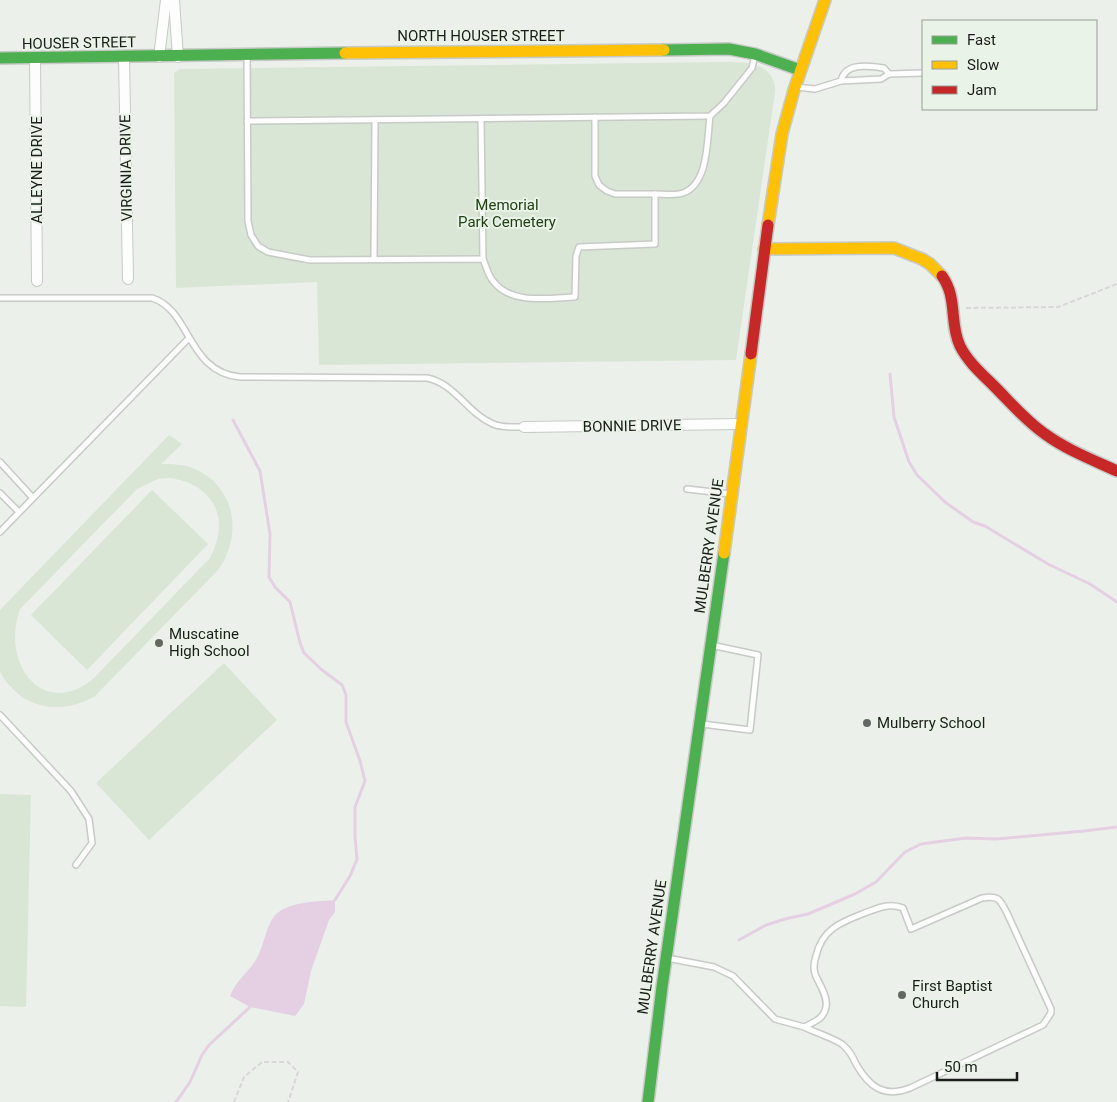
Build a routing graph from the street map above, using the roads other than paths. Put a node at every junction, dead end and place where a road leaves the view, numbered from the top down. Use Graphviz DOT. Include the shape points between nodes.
graph roads {
  1 [pos="166,0"];
  2 [pos="174,0"];
  3 [pos="825,0"];
  4 [pos="755,54"];
  5 [pos="247,55"];
  6 [pos="124,57"];
  7 [pos="159,57"];
  8 [pos="178,57"];
  9 [pos="0,58"];
  10 [pos="35,58"];
  11 [pos="800,70"];
  12 [pos="922,73"];
  13 [pos="889,74"];
  14 [pos="840,81"];
  15 [pos="795,87"];
  16 [pos="710,116"];
  17 [pos="595,117"];
  18 [pos="481,119"];
  19 [pos="375,120"];
  20 [pos="247,121"];
  21 [pos="655,194"];
  22 [pos="764,249"];
  23 [pos="374,259"];
  24 [pos="483,259"];
  25 [pos="128,279"];
  26 [pos="37,281"];
  27 [pos="0,298"];
  28 [pos="189,338"];
  29 [pos="740,424"];
  30 [pos="524,427"];
  31 [pos="0,462"];
  32 [pos="1117,471"];
  33 [pos="686,489"];
  34 [pos="0,493"];
  35 [pos="731,494"];
  36 [pos="32,497"];
  37 [pos="18,511"];
  38 [pos="0,532"];
  39 [pos="710,645"];
  40 [pos="0,715"];
  41 [pos="699,723"];
  42 [pos="76,864"];
  43 [pos="666,958"];
  44 [pos="804,1027"];
  45 [pos="648,1102"];
  1 -- 7 [label="street"];
  2 -- 8 [label="street"];
  3 -- 11 [label="street, MULBERRY AVENUE"];
  4 -- 5 [label="street, NORTH HOUSER STREET" via="729,49"];
  4 -- 11 [label="street, NORTH HOUSER STREET"];
  4 -- 16 [label="lane" via="752,68"];
  5 -- 8 [label="street, NORTH HOUSER STREET"];
  5 -- 20 [label="lane"];
  6 -- 7 [label="street, HOUSER STREET"];
  6 -- 10 [label="street, HOUSER STREET"];
  6 -- 25 [label="street, VIRGINIA DRIVE"];
  7 -- 8 [label="street, NORTH HOUSER STREET"];
  9 -- 10 [label="street, HOUSER STREET"];
  10 -- 26 [label="street, ALLEYNE DRIVE"];
  11 -- 15 [label="street, MULBERRY AVENUE"];
  12 -- 13 [label="lane"];
  13 -- 14 [label="lane" via="881,79"];
  13 -- 14 [label="lane" via="884,68 856,67 842,74"];
  14 -- 15 [label="lane" via="815,89"];
  15 -- 22 [label="street, MULBERRY AVENUE" via="782,134"];
  16 -- 17 [label="lane"];
  16 -- 21 [label="lane" via="702,171 697,182 680,194"];
  17 -- 18 [label="lane"];
  17 -- 21 [label="lane" via="595,176 598,185 615,194"];
  18 -- 19 [label="lane"];
  18 -- 24 [label="lane"];
  19 -- 20 [label="lane"];
  19 -- 23 [label="lane"];
  20 -- 23 [label="lane" via="248,221 258,246 268,252 310,260"];
  21 -- 24 [label="lane" via="655,244 579,247 575,297 526,298 506,293 492,281"];
  22 -- 29 [label="street, MULBERRY AVENUE"];
  22 -- 32 [label="street" via="894,248 931,264 950,291 954,324 962,350 970,361 1038,430"];
  23 -- 24 [label="lane"];
  27 -- 28 [label="lane" via="152,298 169,309"];
  28 -- 30 [label="lane" via="208,364 225,375 427,378 445,384 495,425"];
  28 -- 36 [label="lane"];
  29 -- 30 [label="street, BONNIE DRIVE"];
  29 -- 35 [label="street, MULBERRY AVENUE"];
  31 -- 36 [label="lane"];
  33 -- 35 [label="lane"];
  34 -- 37 [label="lane"];
  35 -- 39 [label="street, MULBERRY AVENUE"];
  36 -- 37 [label="lane"];
  37 -- 38 [label="lane"];
  39 -- 41 [label="street, MULBERRY AVENUE"];
  39 -- 41 [label="lane" via="758,655 750,730"];
  40 -- 42 [label="lane" via="71,791 89,819 92,843"];
  41 -- 43 [label="street, MULBERRY AVENUE"];
  43 -- 44 [label="lane" via="714,967 733,976 775,1019"];
  43 -- 45 [label="street, MULBERRY AVENUE"];
  44 -- 44 [label="lane" via="821,1018 826,1006 814,972 818,944 842,922 895,905 903,908 911,929 991,896 1001,900 1051,1009 1043,1025 900,1092 883,1091 872,1085 841,1042"];
}
